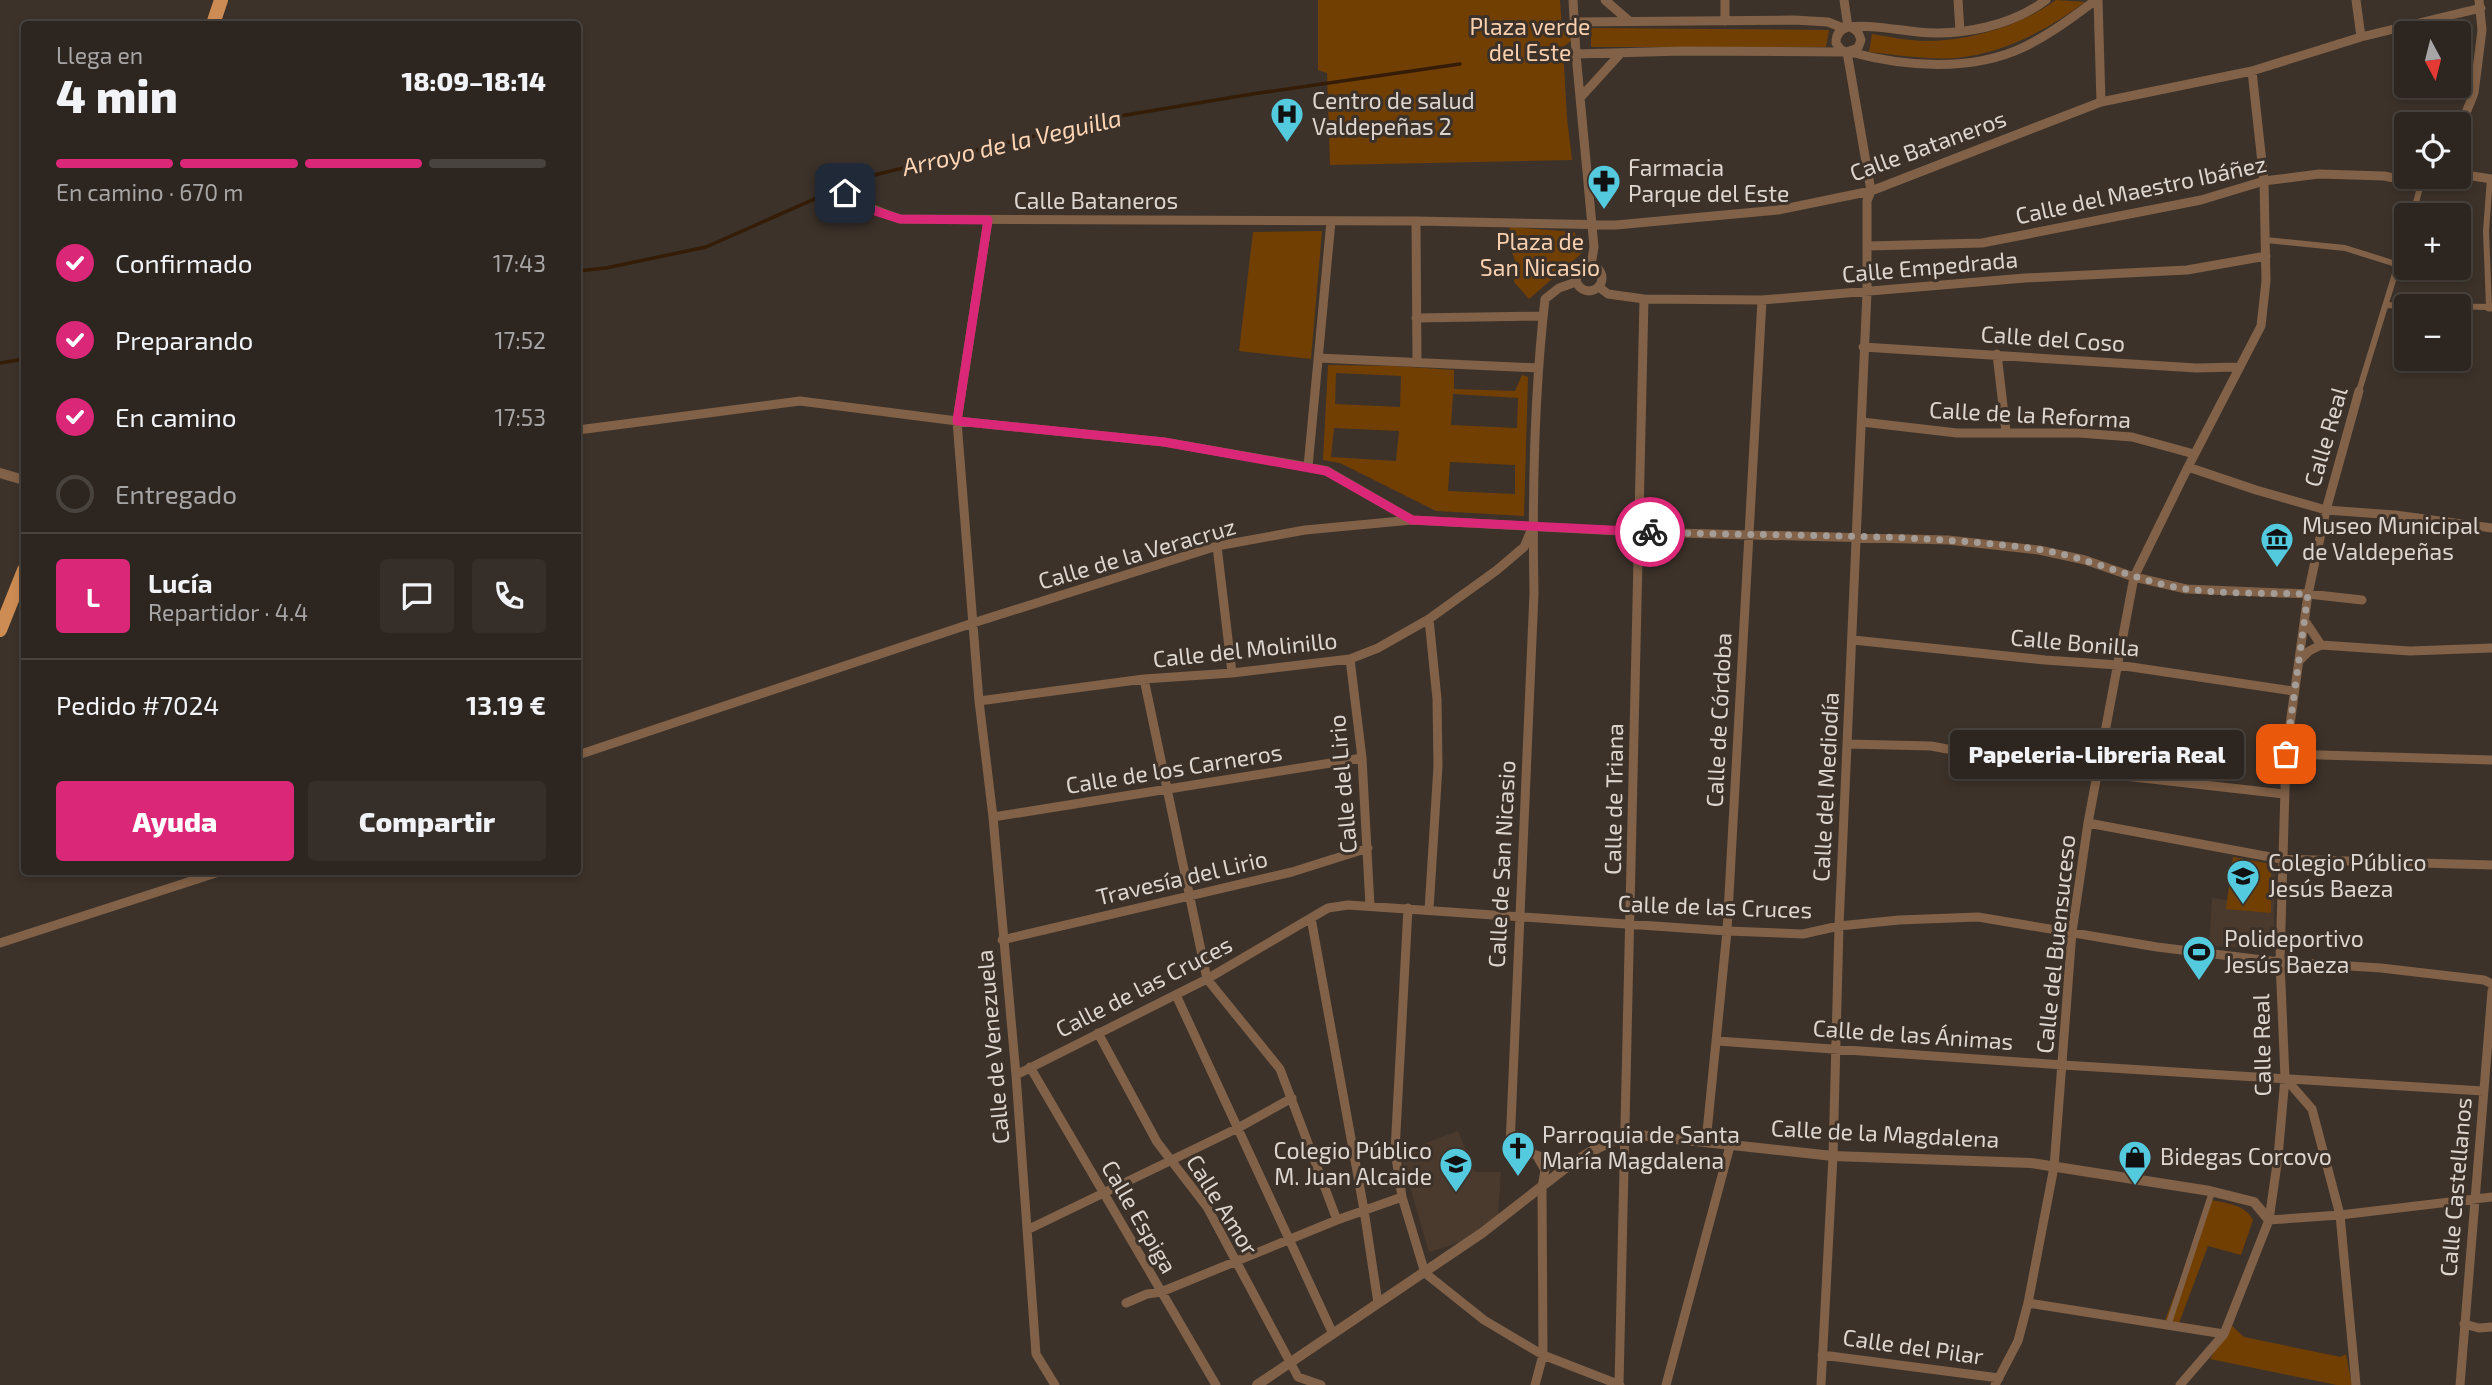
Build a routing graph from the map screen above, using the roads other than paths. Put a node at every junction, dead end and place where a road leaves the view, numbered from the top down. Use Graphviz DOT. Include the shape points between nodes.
graph roads {
  1 [pos="221,0"];
  2 [pos="1573,0"];
  3 [pos="1605,0"];
  4 [pos="1725,0"];
  5 [pos="1844,0"];
  6 [pos="1958,0"];
  7 [pos="2046,0"];
  8 [pos="2097,0"];
  9 [pos="2356,0"];
  10 [pos="2480,4"];
  11 [pos="1628,20"];
  12 [pos="213,21"];
  13 [pos="1725,21"];
  14 [pos="1574,22"];
  15 [pos="1847,28"];
  16 [pos="1960,31"];
  17 [pos="2361,37"];
  18 [pos="1847,52"];
  19 [pos="1621,53"];
  20 [pos="1576,54"];
  21 [pos="2252,71"];
  22 [pos="1580,97"];
  23 [pos="2101,102"];
  24 [pos="2466,112"];
  25 [pos="2471,176"];
  26 [pos="2394,178"];
  27 [pos="2491,178"];
  28 [pos="834,180"];
  29 [pos="2264,181"];
  30 [pos="1871,191"];
  31 [pos="988,220"];
  32 [pos="1331,221"];
  33 [pos="1416,221"];
  34 [pos="1592,225"];
  35 [pos="2489,231"];
  36 [pos="2266,240"];
  37 [pos="1868,246"];
  38 [pos="2266,256"];
  39 [pos="2394,263"];
  40 [pos="1591,265"];
  41 [pos="2394,280"];
  42 [pos="1576,282"];
  43 [pos="1599,287"];
  44 [pos="1867,292"];
  45 [pos="1644,299"];
  46 [pos="1762,300"];
  47 [pos="2386,305"];
  48 [pos="2491,307"];
  49 [pos="1543,316"];
  50 [pos="1416,318"];
  51 [pos="1863,347"];
  52 [pos="1997,354"];
  53 [pos="1318,358"];
  54 [pos="1417,360"];
  55 [pos="2240,367"];
  56 [pos="1538,368"];
  57 [pos="2359,391"];
  58 [pos="957,421"];
  59 [pos="1862,422"];
  60 [pos="581,430"];
  61 [pos="2006,432"];
  62 [pos="2194,454"];
  63 [pos="1308,467"];
  64 [pos="2188,467"];
  65 [pos="0,473"];
  66 [pos="21,479"];
  67 [pos="2326,510"];
  68 [pos="1412,520"];
  69 [pos="1532,528"];
  70 [pos="2492,528"];
  71 [pos="1640,532"];
  72 [pos="1747,535"];
  73 [pos="1856,536"];
  74 [pos="1217,546"];
  75 [pos="21,577"];
  76 [pos="2134,577"];
  77 [pos="2308,594"];
  78 [pos="2362,600"];
  79 [pos="1429,619"];
  80 [pos="2305,621"];
  81 [pos="973,623"];
  82 [pos="0,631"];
  83 [pos="1853,640"];
  84 [pos="2321,645"];
  85 [pos="2492,648"];
  86 [pos="1350,659"];
  87 [pos="2299,662"];
  88 [pos="2118,665"];
  89 [pos="1232,673"];
  90 [pos="1144,679"];
  91 [pos="2293,691"];
  92 [pos="979,701"];
  93 [pos="1848,744"];
  94 [pos="581,754"];
  95 [pos="2286,754"];
  96 [pos="1362,758"];
  97 [pos="2492,760"];
  98 [pos="2098,774"];
  99 [pos="1167,790"];
  100 [pos="2284,794"];
  101 [pos="993,817"];
  102 [pos="2088,823"];
  103 [pos="1368,848"];
  104 [pos="2281,859"];
  105 [pos="2492,865"];
  106 [pos="210,875"];
  107 [pos="1189,895"];
  108 [pos="1370,906"];
  109 [pos="1408,908"];
  110 [pos="1429,909"];
  111 [pos="1519,917"];
  112 [pos="1311,918"];
  113 [pos="1630,924"];
  114 [pos="1839,926"];
  115 [pos="1727,932"];
  116 [pos="2072,932"];
  117 [pos="1002,940"];
  118 [pos="0,943"];
  119 [pos="2280,961"];
  120 [pos="1207,979"];
  121 [pos="2492,984"];
  122 [pos="2492,991"];
  123 [pos="1175,995"];
  124 [pos="2491,1024"];
  125 [pos="1098,1033"];
  126 [pos="1717,1041"];
  127 [pos="1836,1049"];
  128 [pos="2063,1065"];
  129 [pos="1030,1067"];
  130 [pos="1016,1074"];
  131 [pos="2285,1078"];
  132 [pos="2483,1091"];
  133 [pos="1292,1098"];
  134 [pos="1238,1128"];
  135 [pos="1625,1135"];
  136 [pos="1706,1142"];
  137 [pos="1730,1146"];
  138 [pos="1537,1156"];
  139 [pos="1833,1156"];
  140 [pos="1171,1159"];
  141 [pos="1568,1166"];
  142 [pos="2054,1167"];
  143 [pos="1542,1187"];
  144 [pos="2212,1192"];
  145 [pos="1103,1194"];
  146 [pos="1402,1197"];
  147 [pos="2492,1197"];
  148 [pos="2475,1199"];
  149 [pos="1364,1210"];
  150 [pos="2340,1215"];
  151 [pos="1337,1220"];
  152 [pos="2269,1220"];
  153 [pos="1027,1230"];
  154 [pos="1290,1239"];
  155 [pos="1236,1261"];
  156 [pos="1425,1273"];
  157 [pos="1161,1292"];
  158 [pos="1126,1303"];
  159 [pos="1378,1303"];
  160 [pos="2028,1303"];
  161 [pos="2464,1324"];
  162 [pos="2168,1326"];
  163 [pos="2492,1326"];
  164 [pos="1333,1334"];
  165 [pos="2224,1334"];
  166 [pos="1543,1355"];
  167 [pos="1822,1355"];
  168 [pos="1290,1363"];
  169 [pos="1997,1382"];
  170 [pos="1055,1385"];
  171 [pos="1216,1385"];
  172 [pos="1257,1385"];
  173 [pos="1321,1385"];
  174 [pos="1535,1385"];
  175 [pos="1620,1385"];
  176 [pos="1666,1385"];
  177 [pos="1821,1385"];
  178 [pos="2180,1385"];
  179 [pos="2356,1385"];
  180 [pos="2460,1385"];
  1 -- 12 [label="main road"];
  2 -- 14 [label="street"];
  3 -- 11 [label="street"];
  4 -- 13 [label="street"];
  5 -- 15 [label="street"];
  6 -- 16 [label="street"];
  7 -- 16 [label="street" via="1997,24"];
  8 -- 18 [label="street" via="2068,23 1999,56 1922,64"];
  8 -- 23 [label="street"];
  9 -- 17 [label="street"];
  10 -- 17 [label="street, Calle Bataneros"];
  10 -- 24 [label="street" via="2481,53"];
  11 -- 13 [label="street"];
  11 -- 14 [label="street"];
  13 -- 15 [label="street" via="1828,22"];
  14 -- 20 [label="street"];
  15 -- 16 [label="street"];
  15 -- 18 [label="street" via="1837,34 1836,43"];
  15 -- 18 [label="street" via="1858,32 1861,40 1858,48"];
  17 -- 21 [label="street, Calle Bataneros"];
  18 -- 19 [label="street"];
  18 -- 30 [label="street, Calle del Mediodía"];
  19 -- 20 [label="street"];
  19 -- 22 [label="street"];
  20 -- 22 [label="street"];
  21 -- 23 [label="street, Calle Bataneros"];
  21 -- 29 [label="street, Calle del Buensuceso"];
  22 -- 34 [label="street"];
  23 -- 30 [label="street, Calle Bataneros"];
  25 -- 27 [label="street"];
  26 -- 29 [label="street, Calle del Maestro Ibáñez" via="2343,173"];
  27 -- 35 [label="street"];
  28 -- 31 [label="street, Calle Bataneros" via="845,193 875,211 900,219"];
  29 -- 36 [label="street, Calle del Buensuceso"];
  29 -- 37 [label="street, Calle del Maestro Ibáñez" via="2201,200 1982,243"];
  30 -- 34 [label="street, Calle Bataneros" via="1778,209"];
  30 -- 37 [label="street, Calle del Mediodía"];
  31 -- 32 [label="street, Calle Bataneros"];
  31 -- 58 [label="street, Calle de Venezuela"];
  32 -- 33 [label="street, Calle Bataneros"];
  32 -- 53 [label="street"];
  33 -- 34 [label="street, Calle Bataneros"];
  33 -- 50 [label="street"];
  34 -- 40 [label="street"];
  35 -- 48 [label="street"];
  36 -- 38 [label="street, Calle del Buensuceso"];
  36 -- 39 [label="street" via="2344,248"];
  37 -- 44 [label="street, Calle del Mediodía"];
  38 -- 44 [label="street, Calle Empedrada" via="2187,270"];
  38 -- 55 [label="street, Calle del Buensuceso" via="2261,326"];
  40 -- 42 [label="street" via="1579,269"];
  40 -- 43 [label="street" via="1602,273"];
  41 -- 47 [label="street, Calle Real"];
  42 -- 43 [label="street" via="1586,291"];
  42 -- 49 [label="street" via="1545,299"];
  43 -- 45 [label="street, Calle Empedrada" via="1608,294"];
  44 -- 46 [label="street, Calle Empedrada"];
  44 -- 51 [label="street, Calle del Mediodía"];
  45 -- 46 [label="street, Calle Empedrada"];
  45 -- 71 [label="street, Calle de Triana"];
  46 -- 72 [label="street, Calle de Córdoba"];
  47 -- 48 [label="street"];
  47 -- 57 [label="street, Calle Real"];
  49 -- 50 [label="street"];
  49 -- 56 [label="street"];
  50 -- 54 [label="street"];
  51 -- 52 [label="street, Calle del Coso"];
  51 -- 59 [label="street, Calle del Mediodía"];
  52 -- 55 [label="street, Calle del Coso"];
  52 -- 61 [label="street"];
  53 -- 54 [label="street"];
  53 -- 63 [label="street"];
  54 -- 56 [label="street"];
  55 -- 62 [label="street, Calle del Buensuceso"];
  56 -- 69 [label="street"];
  57 -- 67 [label="street, Calle Real"];
  58 -- 60 [label="street" via="800,401"];
  58 -- 63 [label="street" via="1164,442"];
  58 -- 81 [label="street, Calle de Venezuela"];
  59 -- 61 [label="street, Calle de la Reforma" via="1957,433"];
  59 -- 73 [label="street, Calle del Mediodía"];
  61 -- 62 [label="street, Calle de la Reforma" via="2132,437"];
  62 -- 64 [label="street, Calle del Buensuceso"];
  63 -- 68 [label="street" via="1326,471"];
  64 -- 67 [label="street"];
  64 -- 76 [label="street, Calle del Buensuceso"];
  65 -- 66 [label="street"];
  67 -- 70 [label="street"];
  67 -- 77 [label="street, Calle Real"];
  68 -- 69 [label="street, Calle de la Veracruz"];
  68 -- 74 [label="street, Calle de la Veracruz" via="1305,530"];
  69 -- 71 [label="street, Calle de la Veracruz"];
  69 -- 79 [label="street, Calle del Molinillo" via="1524,547"];
  69 -- 111 [label="street, Calle de San Nicasio" via="1534,607"];
  71 -- 72 [label="street, Calle de la Veracruz"];
  71 -- 113 [label="street, Calle de Triana"];
  72 -- 73 [label="street, Calle de la Veracruz"];
  72 -- 115 [label="street, Calle de Córdoba"];
  73 -- 76 [label="street, Calle de la Veracruz" via="2039,550"];
  73 -- 83 [label="street, Calle del Mediodía"];
  74 -- 81 [label="street, Calle de la Veracruz"];
  74 -- 89 [label="street"];
  75 -- 82 [label="main road"];
  76 -- 77 [label="street, Calle de la Veracruz" via="2186,589"];
  76 -- 88 [label="street, Calle del Buensuceso"];
  77 -- 78 [label="street, Calle de la Veracruz"];
  77 -- 80 [label="street, Calle Real"];
  79 -- 86 [label="street, Calle del Molinillo"];
  79 -- 110 [label="street" via="1438,766"];
  80 -- 84 [label="street"];
  80 -- 87 [label="street, Calle Real"];
  81 -- 92 [label="street, Calle de Venezuela"];
  81 -- 94 [label="street, Calle de la Veracruz"];
  83 -- 88 [label="street, Calle Bonilla"];
  83 -- 93 [label="street, Calle del Mediodía"];
  84 -- 85 [label="street"];
  84 -- 87 [label="street"];
  86 -- 89 [label="street, Calle del Molinillo"];
  86 -- 96 [label="street, Calle del Lirio"];
  87 -- 91 [label="street, Calle Real"];
  88 -- 91 [label="street, Calle Bonilla"];
  88 -- 98 [label="street, Calle del Buensuceso"];
  89 -- 90 [label="street, Calle del Molinillo"];
  90 -- 92 [label="street, Calle del Molinillo"];
  90 -- 99 [label="street"];
  91 -- 95 [label="street, Calle Real"];
  92 -- 101 [label="street, Calle de Venezuela"];
  93 -- 98 [label="street" via="1931,746"];
  93 -- 114 [label="street, Calle del Mediodía"];
  95 -- 97 [label="street"];
  95 -- 100 [label="street, Calle Real"];
  96 -- 99 [label="street, Calle de los Carneros"];
  96 -- 103 [label="street, Calle del Lirio"];
  98 -- 100 [label="street"];
  98 -- 102 [label="street, Calle del Buensuceso"];
  99 -- 101 [label="street, Calle de los Carneros"];
  99 -- 107 [label="street"];
  100 -- 104 [label="street, Calle Real"];
  101 -- 117 [label="street, Calle de Venezuela"];
  102 -- 104 [label="street"];
  102 -- 116 [label="street, Calle del Buensuceso"];
  103 -- 107 [label="street, Travesía del Lirio" via="1292,872"];
  103 -- 108 [label="street, Calle del Lirio"];
  104 -- 105 [label="street"];
  104 -- 119 [label="street, Calle Real"];
  106 -- 118 [label="street"];
  107 -- 117 [label="street, Travesía del Lirio"];
  107 -- 120 [label="street"];
  108 -- 109 [label="street, Calle de las Cruces"];
  108 -- 112 [label="street, Calle de las Cruces" via="1328,908"];
  109 -- 110 [label="street, Calle de las Cruces"];
  109 -- 146 [label="street" via="1395,1151"];
  110 -- 111 [label="street, Calle de las Cruces"];
  111 -- 113 [label="street, Calle de las Cruces"];
  111 -- 138 [label="street, Calle de San Nicasio" via="1510,1146"];
  112 -- 120 [label="street, Calle de las Cruces"];
  112 -- 149 [label="street"];
  113 -- 115 [label="street, Calle de las Cruces"];
  113 -- 135 [label="street, Calle de Triana"];
  114 -- 115 [label="street, Calle de las Cruces" via="1803,934"];
  114 -- 116 [label="street, Calle de las Cruces" via="1978,917"];
  114 -- 127 [label="street, Calle del Mediodía"];
  115 -- 126 [label="street, Calle de Córdoba"];
  116 -- 119 [label="street, Calle de las Cruces"];
  116 -- 128 [label="street, Calle del Buensuceso"];
  117 -- 130 [label="street, Calle de Venezuela"];
  119 -- 121 [label="street, Calle de las Cruces" via="2381,968"];
  119 -- 131 [label="street, Calle Real"];
  120 -- 123 [label="street, Calle de las Cruces"];
  120 -- 133 [label="street" via="1280,1069"];
  122 -- 124 [label="street, Calle Castellanos"];
  123 -- 125 [label="street, Calle de las Cruces"];
  123 -- 134 [label="street"];
  124 -- 132 [label="street, Calle Castellanos"];
  125 -- 129 [label="street, Calle de las Cruces"];
  125 -- 140 [label="street, Calle Amor" via="1157,1142"];
  126 -- 127 [label="street, Calle de las Ánimas"];
  126 -- 136 [label="street, Calle de Córdoba"];
  127 -- 128 [label="street, Calle de las Ánimas"];
  127 -- 139 [label="street, Calle del Mediodía"];
  128 -- 131 [label="street, Calle de las Ánimas"];
  128 -- 142 [label="street, Calle del Buensuceso"];
  129 -- 130 [label="street, Calle de las Cruces"];
  129 -- 145 [label="street, Calle Espiga"];
  130 -- 153 [label="street, Calle de Venezuela"];
  131 -- 132 [label="street, Calle de las Ánimas"];
  131 -- 150 [label="street" via="2312,1109"];
  131 -- 152 [label="street, Calle Real"];
  132 -- 148 [label="street, Calle Castellanos"];
  133 -- 134 [label="street"];
  133 -- 151 [label="street"];
  134 -- 140 [label="street"];
  134 -- 154 [label="street"];
  135 -- 136 [label="street, Calle de la Magdalena"];
  135 -- 141 [label="street"];
  135 -- 175 [label="street, Calle de Triana"];
  136 -- 137 [label="street, Calle de la Magdalena"];
  137 -- 139 [label="street, Calle de la Magdalena"];
  137 -- 176 [label="street"];
  138 -- 141 [label="street"];
  138 -- 143 [label="street" via="1545,1170"];
  139 -- 142 [label="street, Calle de la Magdalena"];
  139 -- 167 [label="street, Calle del Mediodía"];
  140 -- 145 [label="street"];
  140 -- 155 [label="street, Calle Amor" via="1207,1207"];
  141 -- 143 [label="street"];
  142 -- 144 [label="street, Calle de la Magdalena"];
  142 -- 160 [label="street, Calle del Buensuceso"];
  143 -- 156 [label="street"];
  143 -- 166 [label="street"];
  144 -- 152 [label="street, Calle de la Magdalena" via="2254,1202"];
  144 -- 162 [label="street"];
  145 -- 153 [label="street"];
  145 -- 157 [label="street, Calle Espiga"];
  146 -- 149 [label="street"];
  146 -- 156 [label="street"];
  147 -- 148 [label="street"];
  148 -- 150 [label="street"];
  148 -- 161 [label="street, Calle Castellanos"];
  149 -- 151 [label="street"];
  149 -- 159 [label="street"];
  150 -- 152 [label="street"];
  150 -- 179 [label="street"];
  151 -- 154 [label="street"];
  152 -- 165 [label="street, Calle Real"];
  153 -- 170 [label="street, Calle de Venezuela" via="1036,1354"];
  154 -- 155 [label="street"];
  154 -- 164 [label="street"];
  155 -- 157 [label="street"];
  155 -- 168 [label="street, Calle Amor"];
  156 -- 159 [label="street"];
  156 -- 166 [label="street" via="1485,1320"];
  157 -- 158 [label="street"];
  157 -- 171 [label="street, Calle Espiga"];
  159 -- 164 [label="street"];
  160 -- 162 [label="street"];
  160 -- 169 [label="street, Calle del Buensuceso" via="2018,1341"];
  161 -- 163 [label="street"];
  161 -- 180 [label="street, Calle Castellanos"];
  162 -- 165 [label="street"];
  164 -- 168 [label="street"];
  165 -- 178 [label="street, Calle Real"];
  166 -- 174 [label="street"];
  166 -- 175 [label="street"];
  167 -- 169 [label="street, Calle del Pilar"];
  167 -- 177 [label="street, Calle del Mediodía"];
  168 -- 172 [label="street"];
  168 -- 173 [label="street" via="1298,1377"];
}
